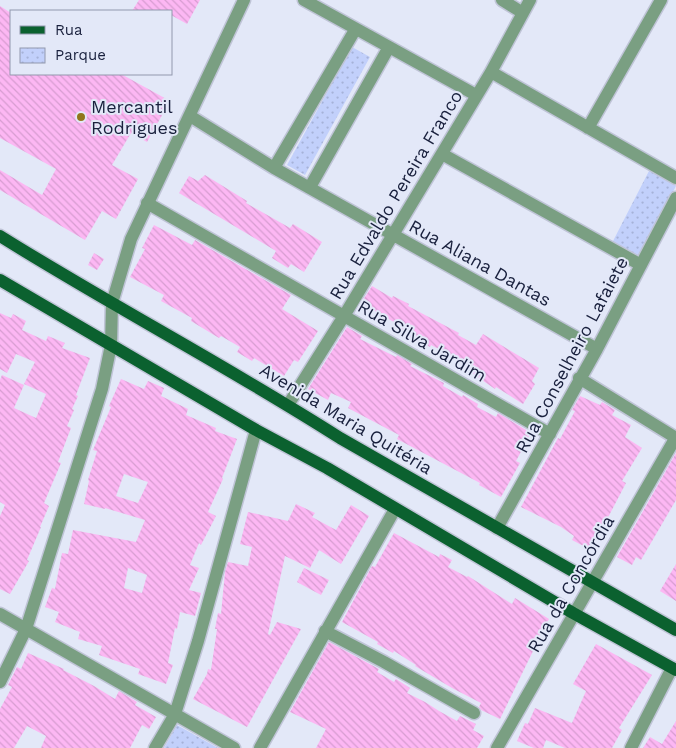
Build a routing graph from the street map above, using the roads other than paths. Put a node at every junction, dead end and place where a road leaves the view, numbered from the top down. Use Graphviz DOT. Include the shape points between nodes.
graph roads {
  1 [pos="244,0"];
  2 [pos="304,0"];
  3 [pos="502,0"];
  4 [pos="530,0"];
  5 [pos="661,0"];
  6 [pos="523,13"];
  7 [pos="355,30"];
  8 [pos="389,47"];
  9 [pos="491,72"];
  10 [pos="476,95"];
  11 [pos="190,116"];
  12 [pos="588,128"];
  13 [pos="442,154"];
  14 [pos="274,168"];
  15 [pos="676,178"];
  16 [pos="310,187"];
  17 [pos="676,198"];
  18 [pos="147,203"];
  19 [pos="672,216"];
  20 [pos="393,234"];
  21 [pos="0,236"];
  22 [pos="641,265"];
  23 [pos="0,280"];
  24 [pos="112,303"];
  25 [pos="344,316"];
  26 [pos="111,345"];
  27 [pos="597,349"];
  28 [pos="580,378"];
  29 [pos="288,405"];
  30 [pos="256,430"];
  31 [pos="550,434"];
  32 [pos="676,437"];
  33 [pos="395,509"];
  34 [pos="498,528"];
  35 [pos="594,581"];
  36 [pos="573,613"];
  37 [pos="0,614"];
  38 [pos="26,629"];
  39 [pos="676,630"];
  40 [pos="325,631"];
  41 [pos="674,669"];
  42 [pos="0,682"];
  43 [pos="474,713"];
  44 [pos="175,714"];
  45 [pos="154,748"];
  46 [pos="234,748"];
  47 [pos="260,748"];
  48 [pos="497,748"];
  49 [pos="631,748"];
  1 -- 11 [label="street"];
  2 -- 7 [label="street"];
  3 -- 6 [label="street"];
  4 -- 6 [label="street, Rua Edvaldo Pereira Franco"];
  5 -- 12 [label="street"];
  6 -- 9 [label="street, Rua Edvaldo Pereira Franco"];
  7 -- 8 [label="street"];
  7 -- 14 [label="street"];
  8 -- 10 [label="street"];
  8 -- 16 [label="street"];
  9 -- 10 [label="street, Rua Edvaldo Pereira Franco"];
  9 -- 12 [label="street"];
  10 -- 13 [label="street, Rua Edvaldo Pereira Franco"];
  11 -- 14 [label="street, Rua Aliana Dantas"];
  11 -- 18 [label="street"];
  12 -- 15 [label="street"];
  13 -- 20 [label="street, Rua Edvaldo Pereira Franco"];
  13 -- 22 [label="street"];
  14 -- 16 [label="street, Rua Aliana Dantas"];
  16 -- 20 [label="street, Rua Aliana Dantas"];
  17 -- 19 [label="street, Rua Conselheiro Lafaiete"];
  18 -- 24 [label="street" via="131,239"];
  18 -- 25 [label="street, Rua Silva Jardim"];
  19 -- 22 [label="street, Rua Conselheiro Lafaiete"];
  20 -- 25 [label="street, Rua Edvaldo Pereira Franco"];
  20 -- 27 [label="street, Rua Aliana Dantas"];
  21 -- 24 [label="main road, Avenida Maria Quitéria"];
  22 -- 27 [label="street, Rua Conselheiro Lafaiete"];
  23 -- 26 [label="main road"];
  24 -- 26 [label="street"];
  24 -- 29 [label="main road, Avenida Maria Quitéria"];
  25 -- 29 [label="street, Rua Edvaldo Pereira Franco"];
  25 -- 31 [label="street, Rua Silva Jardim"];
  26 -- 30 [label="main road"];
  26 -- 38 [label="street" via="102,389"];
  27 -- 28 [label="street, Rua Conselheiro Lafaiete"];
  28 -- 31 [label="street, Rua Conselheiro Lafaiete"];
  28 -- 32 [label="street"];
  29 -- 34 [label="main road, Avenida Maria Quitéria"];
  30 -- 33 [label="main road"];
  30 -- 44 [label="street"];
  31 -- 34 [label="street, Rua Conselheiro Lafaiete"];
  32 -- 35 [label="street, Rua da Concórdia"];
  33 -- 36 [label="main road"];
  33 -- 40 [label="street"];
  34 -- 35 [label="main road, Avenida Maria Quitéria"];
  35 -- 36 [label="street, Rua da Concórdia"];
  35 -- 39 [label="main road, Avenida Maria Quitéria"];
  36 -- 41 [label="main road"];
  36 -- 48 [label="street, Rua da Concórdia"];
  37 -- 38 [label="street"];
  38 -- 42 [label="street"];
  38 -- 44 [label="street"];
  40 -- 43 [label="street"];
  40 -- 47 [label="street"];
  41 -- 49 [label="street"];
  44 -- 45 [label="street"];
  44 -- 46 [label="street"];
}
